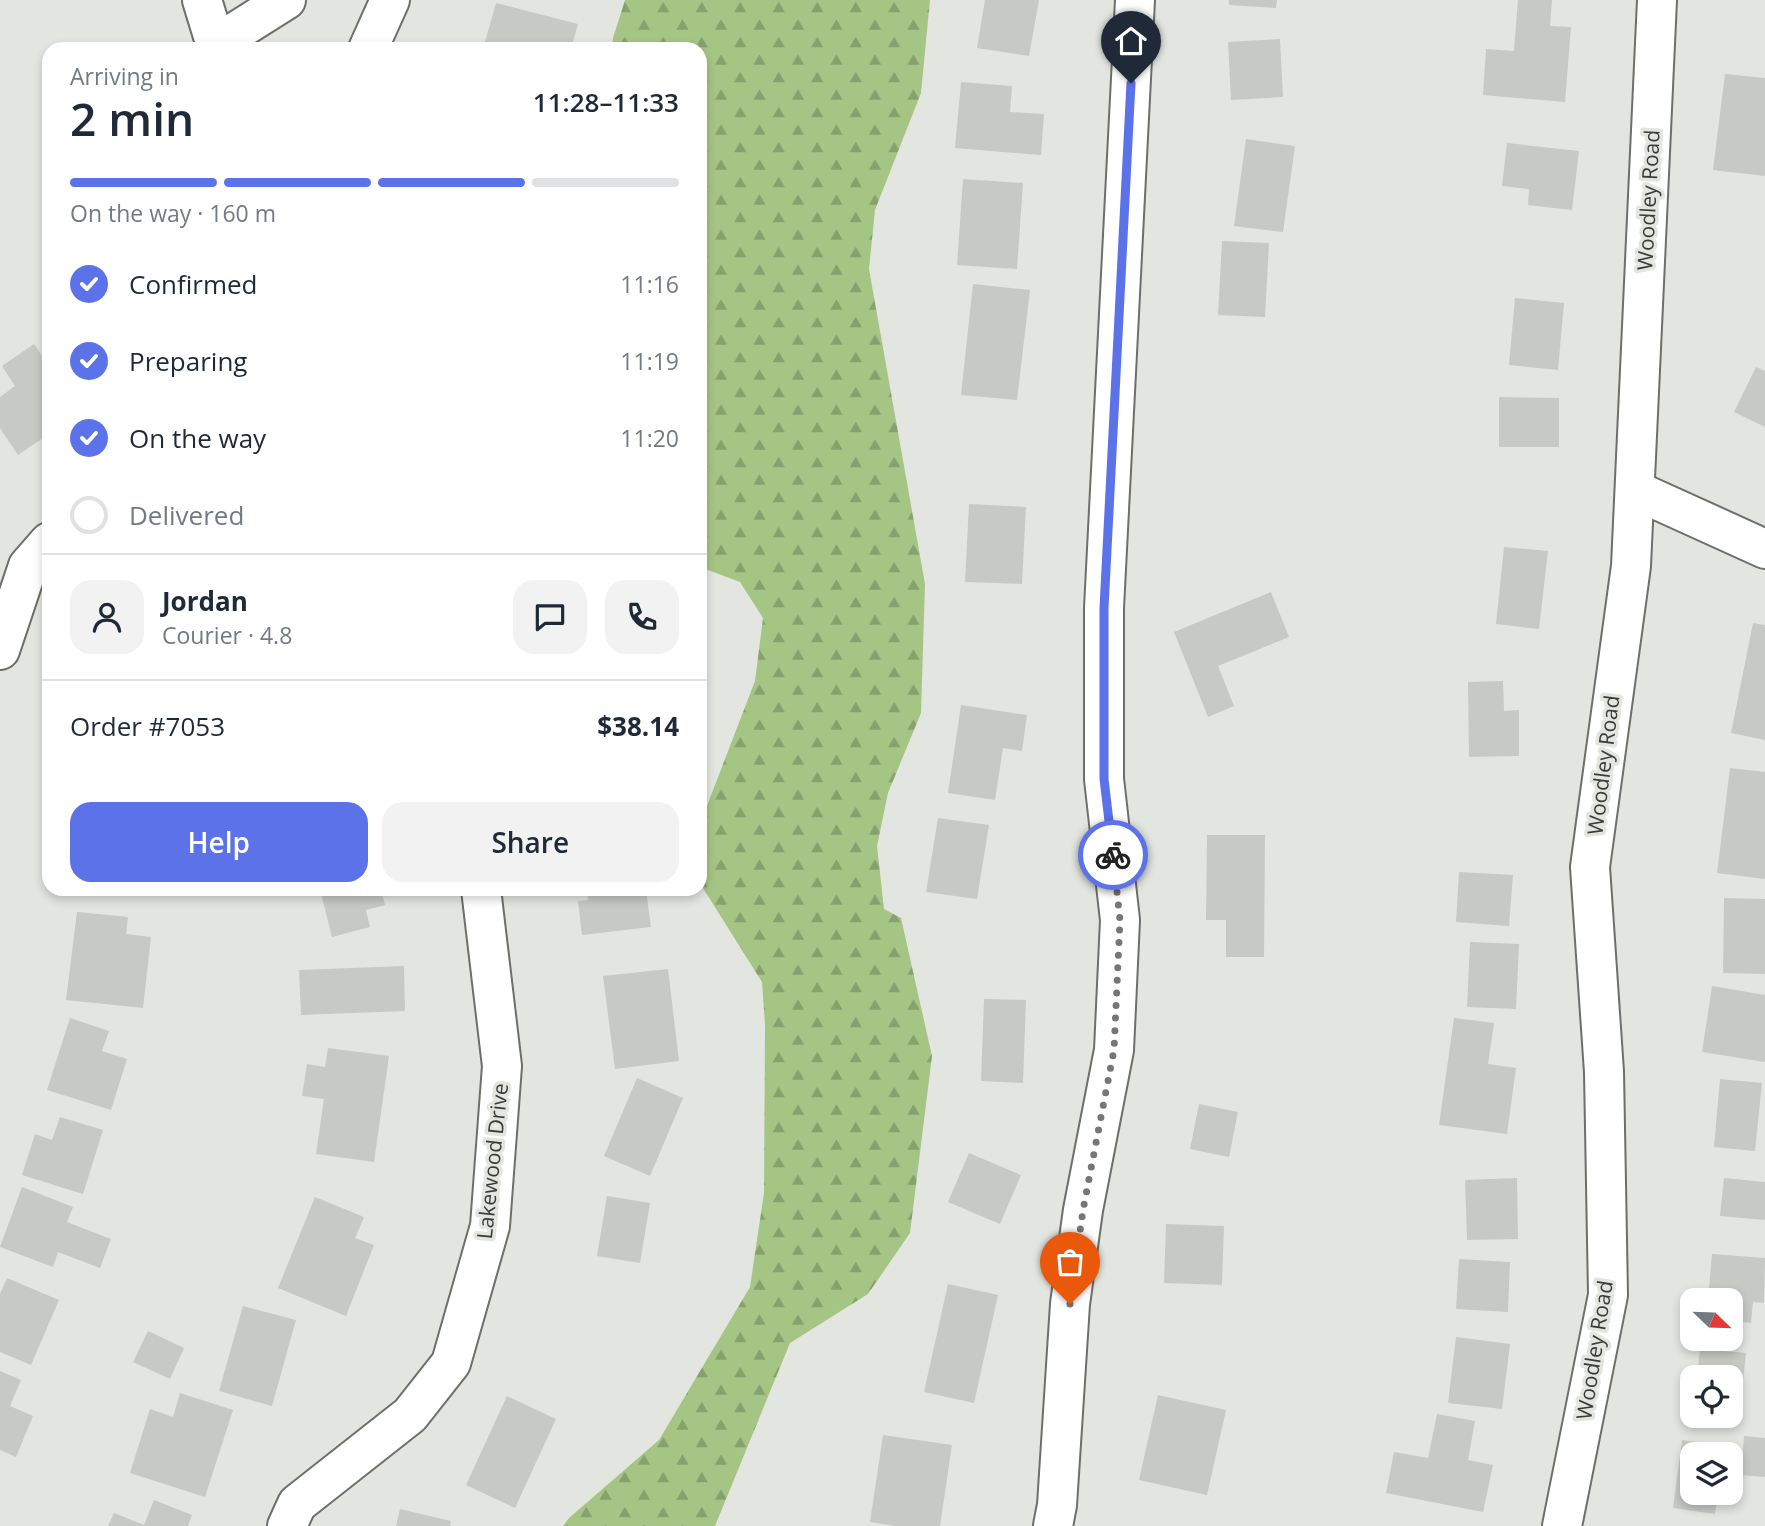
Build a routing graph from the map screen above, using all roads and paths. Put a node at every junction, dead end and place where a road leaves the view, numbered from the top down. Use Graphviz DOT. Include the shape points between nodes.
graph roads {
  1 [pos="202,0"];
  2 [pos="286,0"];
  3 [pos="390,0"];
  4 [pos="1135,0"];
  5 [pos="1657,0"];
  6 [pos="215,42"];
  7 [pos="223,42"];
  8 [pos="371,42"];
  9 [pos="1635,490"];
  10 [pos="1765,549"];
  11 [pos="42,550"];
  12 [pos="0,650"];
  13 [pos="482,896"];
  14 [pos="286,1526"];
  15 [pos="1053,1526"];
  16 [pos="1562,1526"];
  1 -- 6 [label="street"];
  2 -- 7 [label="street"];
  3 -- 8 [label="street"];
  4 -- 15 [label="street" via="1104,608 1104,779 1120,920 1114,1050 1070,1304"];
  5 -- 9 [label="street, Woodley Road"];
  9 -- 10 [label="street"];
  9 -- 16 [label="street, Woodley Road" via="1631,566 1590,867 1604,1072 1608,1295"];
  11 -- 12 [label="street" via="28,566"];
  13 -- 14 [label="street, Lakewood Drive" via="502,1066 490,1226 451,1363 410,1415 297,1504"];
}
